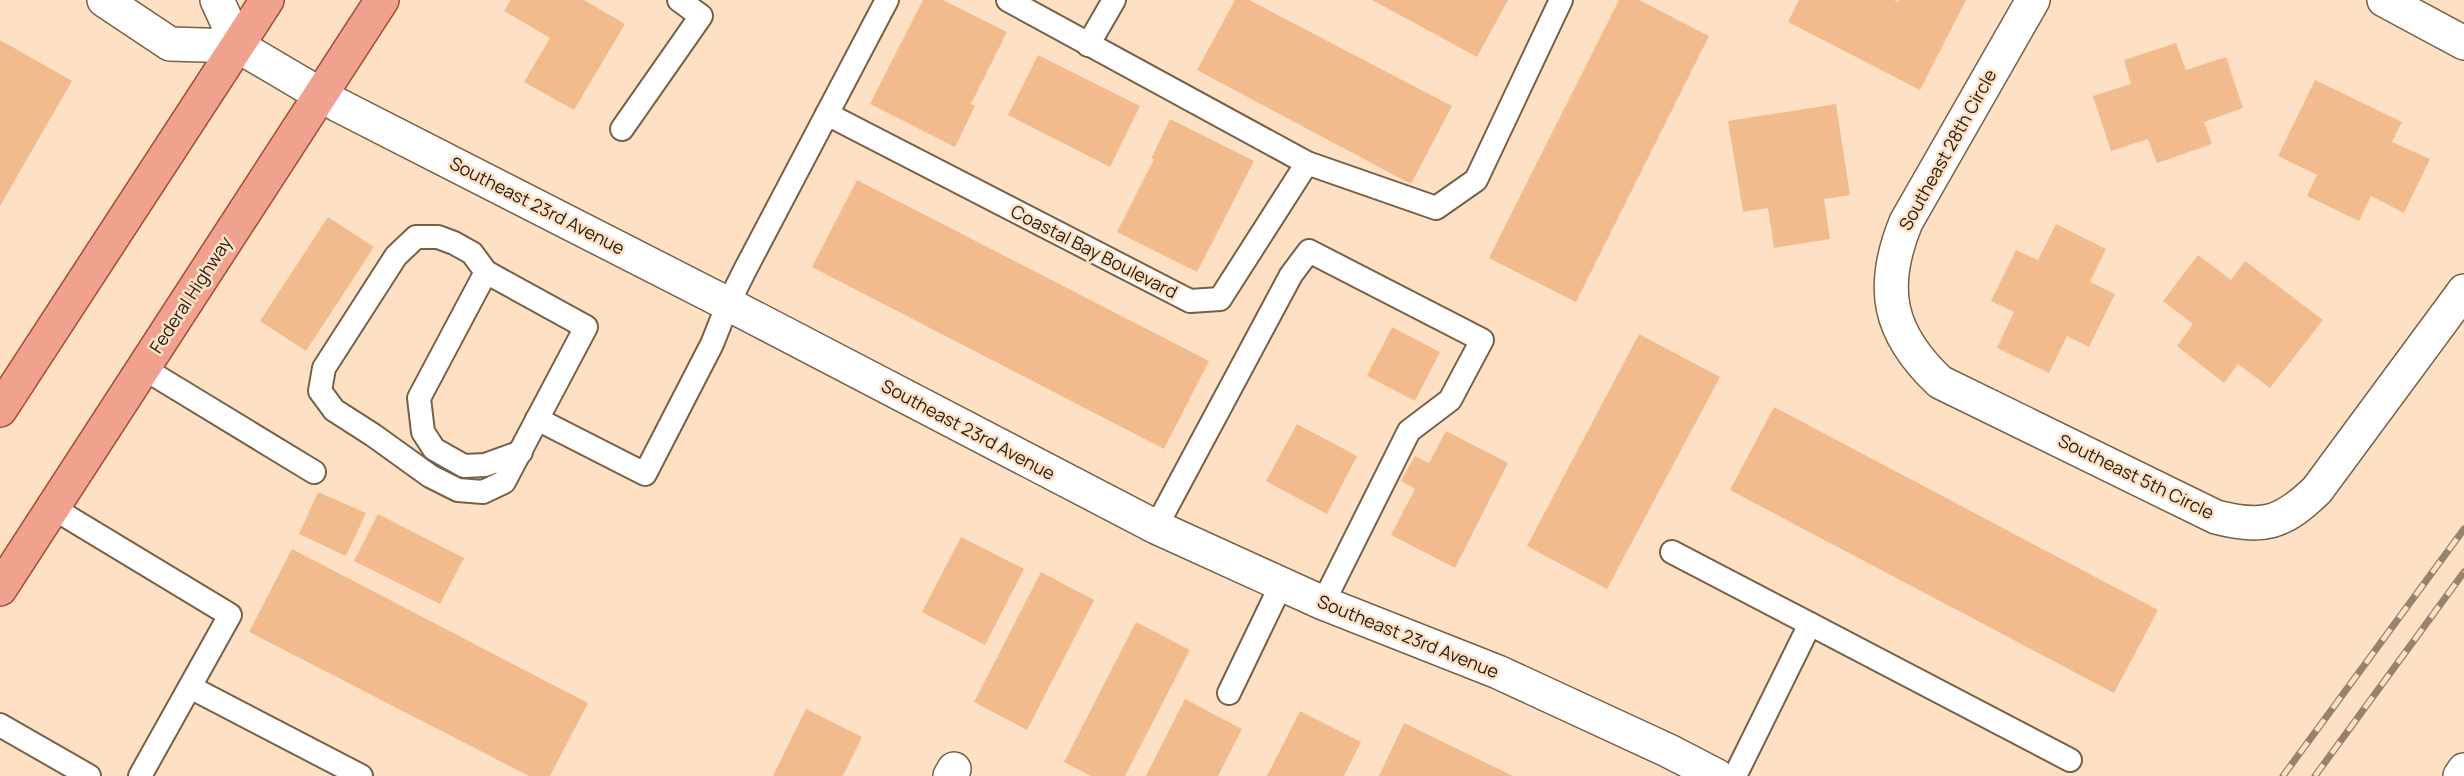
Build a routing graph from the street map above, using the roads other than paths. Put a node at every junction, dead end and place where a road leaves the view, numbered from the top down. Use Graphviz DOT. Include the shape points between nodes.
graph roads {
  1 [pos="104,0"];
  2 [pos="217,0"];
  3 [pos="267,0"];
  4 [pos="382,0"];
  5 [pos="679,0"];
  6 [pos="887,0"];
  7 [pos="1008,0"];
  8 [pos="1114,0"];
  9 [pos="1561,0"];
  10 [pos="2033,0"];
  11 [pos="2384,0"];
  12 [pos="2464,43"];
  13 [pos="238,45"];
  14 [pos="1089,45"];
  15 [pos="321,96"];
  16 [pos="827,114"];
  17 [pos="622,129"];
  18 [pos="1307,163"];
  19 [pos="486,272"];
  20 [pos="2464,291"];
  21 [pos="728,304"];
  22 [pos="1893,309"];
  23 [pos="143,368"];
  24 [pos="0,410"];
  25 [pos="537,419"];
  26 [pos="520,452"];
  27 [pos="314,472"];
  28 [pos="53,508"];
  29 [pos="1156,527"];
  30 [pos="1672,552"];
  31 [pos="1281,585"];
  32 [pos="0,589"];
  33 [pos="1323,603"];
  34 [pos="1810,624"];
  35 [pos="190,687"];
  36 [pos="1229,693"];
  37 [pos="0,725"];
  38 [pos="2070,760"];
  39 [pos="2464,770"];
  40 [pos="89,776"];
  41 [pos="140,776"];
  42 [pos="361,776"];
  43 [pos="1717,776"];
  44 [pos="1735,776"];
  45 [pos="2460,776"];
  1 -- 13 [label="street" via="170,44"];
  2 -- 13 [label="street"];
  3 -- 13 [label="main road"];
  4 -- 15 [label="main road, Federal Highway"];
  5 -- 17 [label="lane" via="701,16"];
  6 -- 16 [label="lane"];
  7 -- 14 [label="lane"];
  8 -- 14 [label="lane"];
  9 -- 18 [label="lane" via="1476,180 1436,208"];
  10 -- 22 [label="street, Southeast 28th Circle" via="1906,222 1894,250 1890,279"];
  11 -- 12 [label="street"];
  13 -- 15 [label="street, Southeast 23rd Avenue"];
  13 -- 24 [label="main road"];
  14 -- 18 [label="lane"];
  15 -- 21 [label="street, Southeast 23rd Avenue"];
  15 -- 23 [label="main road, Federal Highway"];
  16 -- 18 [label="lane, Coastal Bay Boulevard" via="1190,301 1220,299"];
  16 -- 21 [label="lane"];
  19 -- 25 [label="lane" via="586,327"];
  19 -- 26 [label="lane" via="419,398 423,432 434,449 464,466 485,465"];
  19 -- 26 [label="lane" via="472,253 454,243 438,237 416,237 396,256 324,368 320,391 334,410 430,476 458,490 483,492 504,482"];
  20 -- 22 [label="street, Southeast 5th Circle" via="2317,490 2297,509 2271,521 2243,524 2216,517 1940,382 1903,338"];
  21 -- 25 [label="lane" via="712,344 645,474"];
  21 -- 29 [label="street, Southeast 23rd Avenue"];
  23 -- 27 [label="lane"];
  23 -- 28 [label="main road, Federal Highway"];
  25 -- 26 [label="lane"];
  28 -- 32 [label="main road, Federal Highway"];
  28 -- 35 [label="lane" via="230,615"];
  29 -- 31 [label="street, Southeast 23rd Avenue"];
  29 -- 33 [label="lane" via="1291,274 1309,251 1482,340 1450,400 1409,431"];
  30 -- 34 [label="lane"];
  31 -- 33 [label="street, Southeast 23rd Avenue"];
  31 -- 36 [label="lane"];
  33 -- 43 [label="street, Southeast 23rd Avenue" via="1498,672"];
  34 -- 38 [label="lane"];
  34 -- 44 [label="lane"];
  35 -- 41 [label="lane"];
  35 -- 42 [label="lane"];
  37 -- 40 [label="lane"];
  39 -- 45 [label="street"];
}
